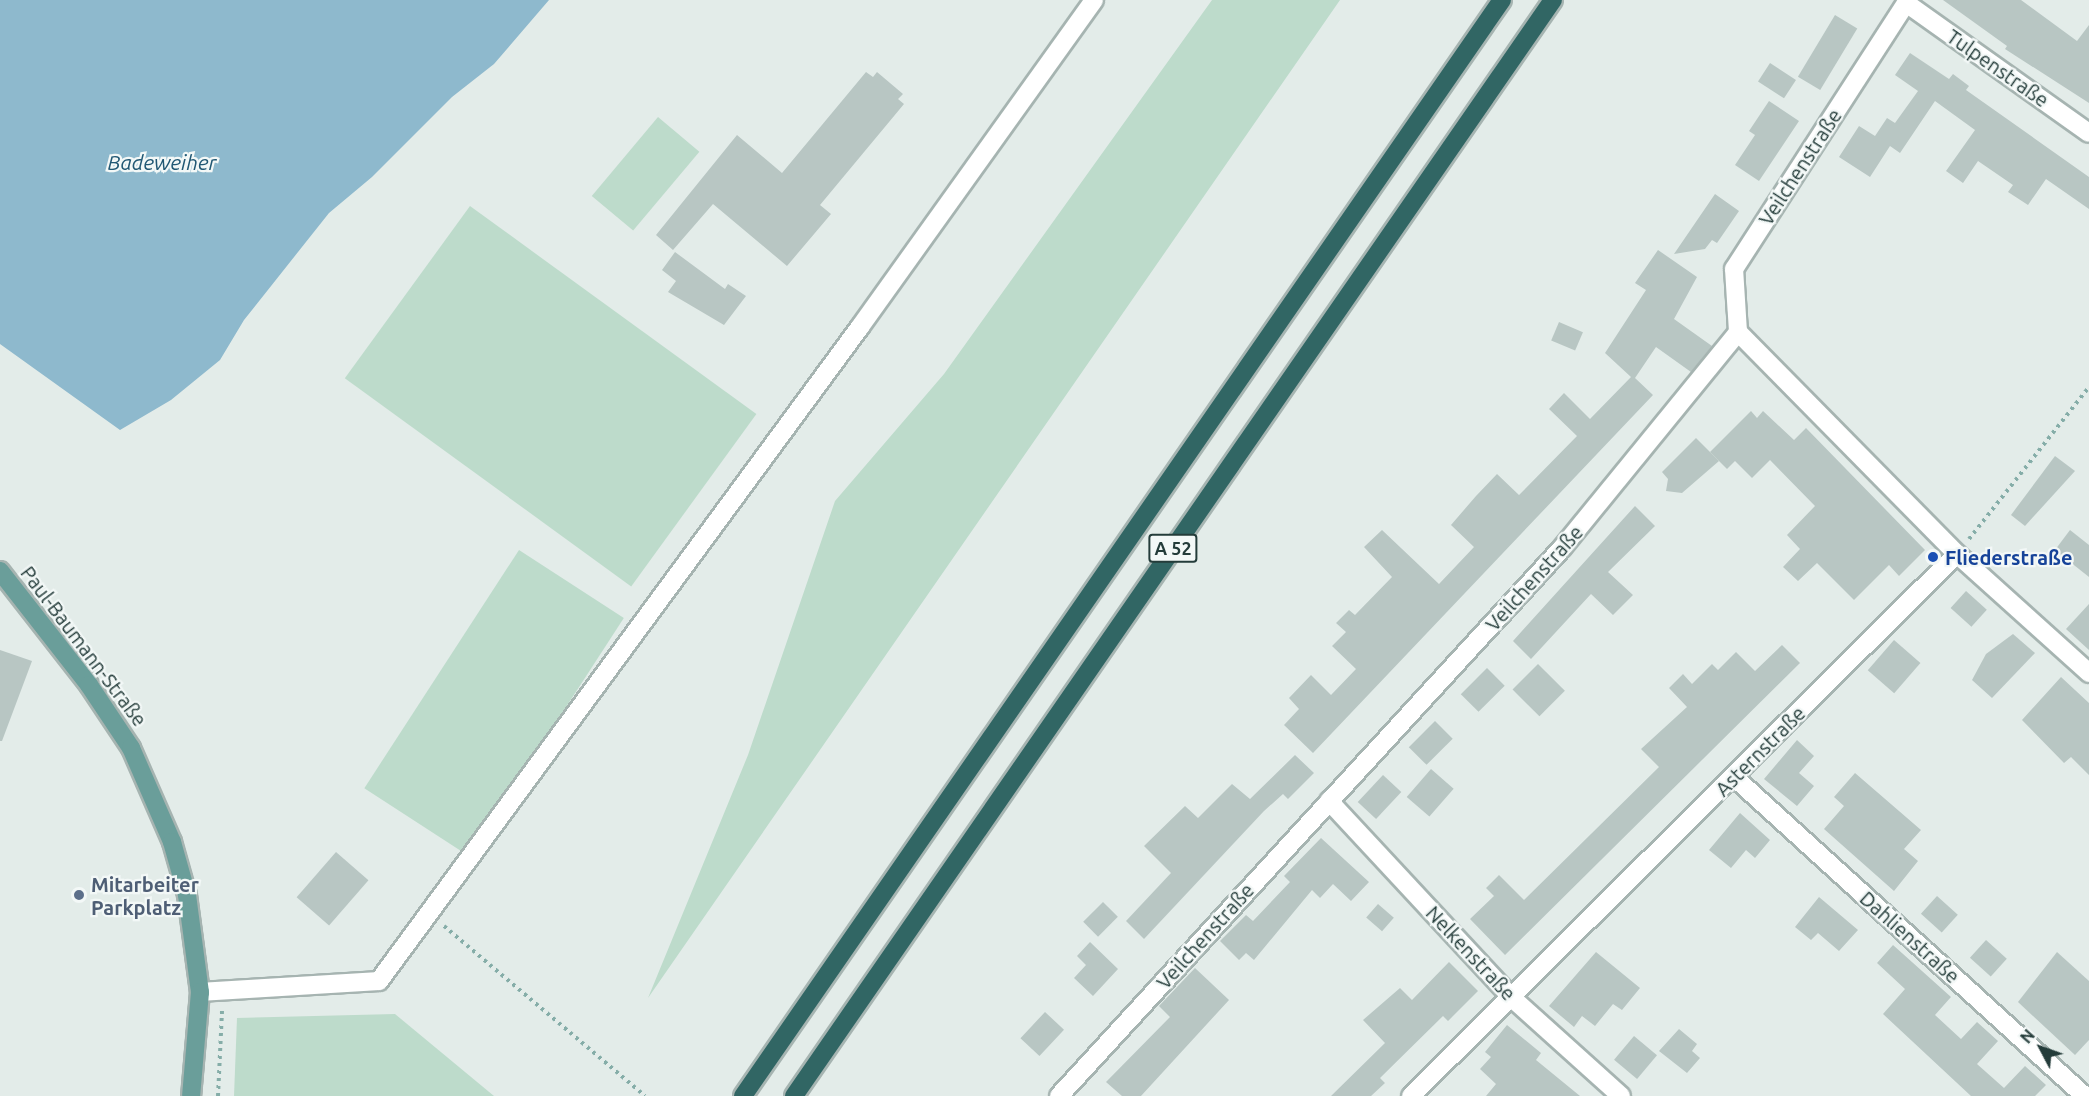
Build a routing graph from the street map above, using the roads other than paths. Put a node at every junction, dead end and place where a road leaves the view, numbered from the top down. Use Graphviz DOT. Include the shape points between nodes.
graph roads {
  1 [pos="1094,0"];
  2 [pos="1502,0"];
  3 [pos="1553,0"];
  4 [pos="1907,2"];
  5 [pos="2089,133"];
  6 [pos="1738,333"];
  7 [pos="1957,554"];
  8 [pos="0,571"];
  9 [pos="2089,673"];
  10 [pos="1734,777"];
  11 [pos="1329,801"];
  12 [pos="200,992"];
  13 [pos="1511,997"];
  14 [pos="191,1096"];
  15 [pos="743,1096"];
  16 [pos="794,1096"];
  17 [pos="1059,1096"];
  18 [pos="1411,1096"];
  19 [pos="1621,1096"];
  20 [pos="2085,1096"];
  1 -- 12 [label="street" via="379,981"];
  2 -- 15 [label="highway, A 52"];
  3 -- 16 [label="highway, A 52"];
  4 -- 5 [label="street, Tulpenstraße"];
  4 -- 6 [label="street, Veilchenstraße" via="1734,269"];
  6 -- 7 [label="street"];
  6 -- 11 [label="street, Veilchenstraße" via="1562,548"];
  7 -- 9 [label="street"];
  7 -- 10 [label="street, Asternstraße"];
  8 -- 12 [label="main road, Paul-Baumann-Straße" via="89,685 131,748 155,796 187,895"];
  10 -- 13 [label="street, Asternstraße"];
  10 -- 20 [label="street, Dahlienstraße"];
  11 -- 13 [label="street, Nelkenstraße"];
  11 -- 17 [label="street, Veilchenstraße"];
  12 -- 14 [label="main road, Paul-Baumann-Straße"];
  13 -- 18 [label="street, Asternstraße"];
  13 -- 19 [label="street, Nelkenstraße"];
}
